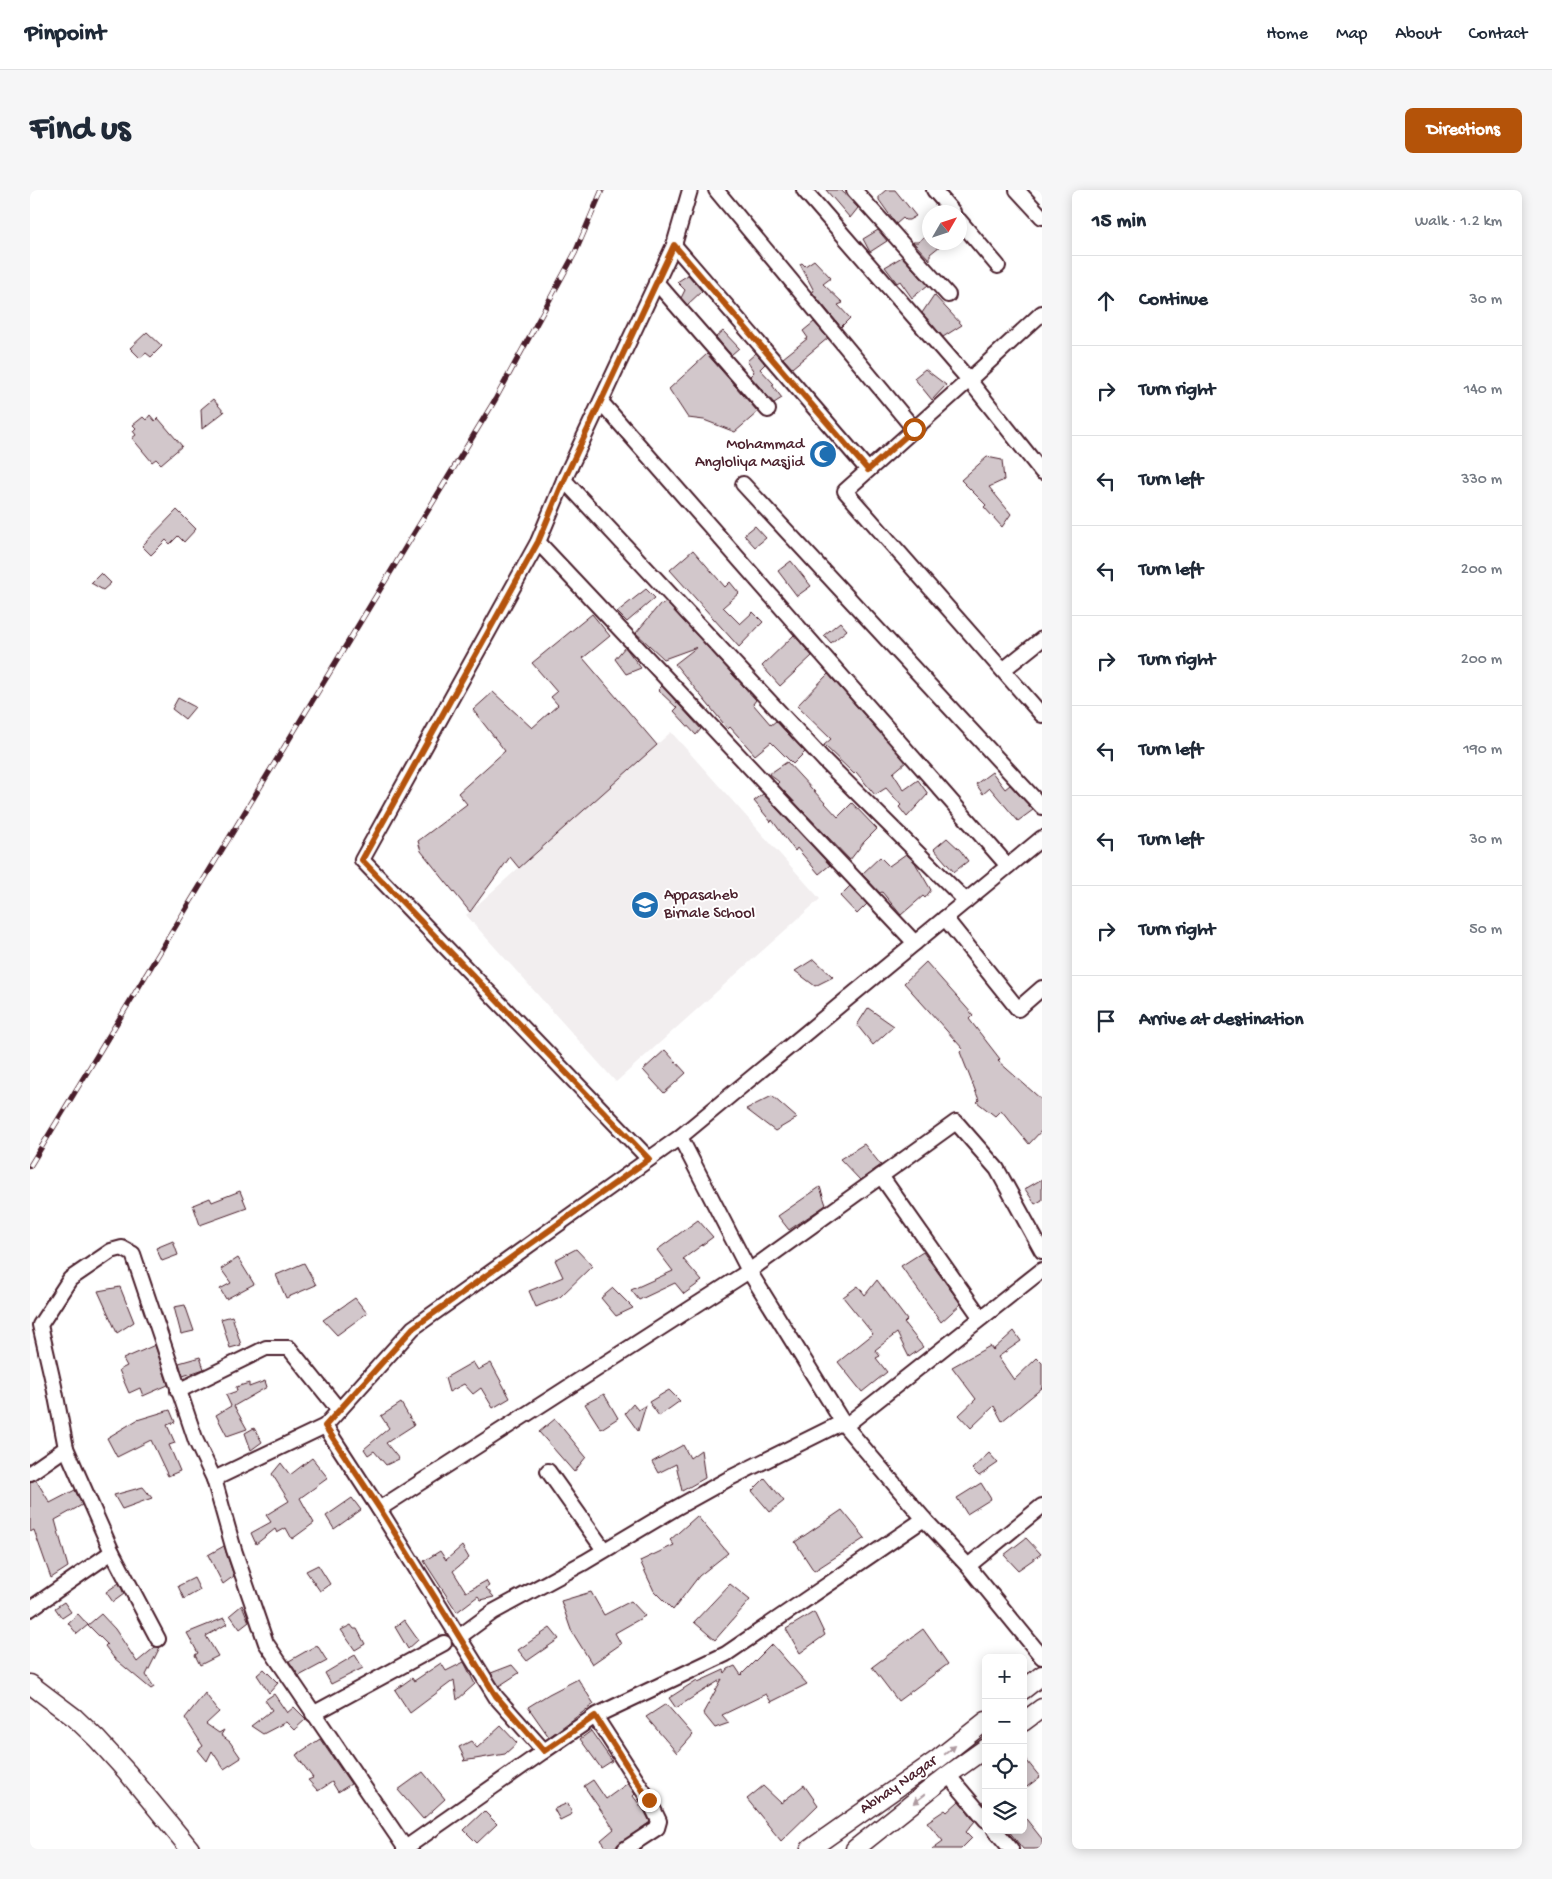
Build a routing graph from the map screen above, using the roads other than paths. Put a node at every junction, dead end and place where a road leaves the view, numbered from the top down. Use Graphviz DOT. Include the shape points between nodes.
graph roads {
  1 [pos="690,190"];
  2 [pos="716,190"];
  3 [pos="804,190"];
  4 [pos="854,190"];
  5 [pos="934,190"];
  6 [pos="1017,190"];
  7 [pos="947,205"];
  8 [pos="1042,217"];
  9 [pos="967,228"];
  10 [pos="674,245"];
  11 [pos="998,266"];
  12 [pos="656,282"];
  13 [pos="948,295"];
  14 [pos="1042,313"];
  15 [pos="969,380"];
  16 [pos="601,402"];
  17 [pos="768,410"];
  18 [pos="914,429"];
  19 [pos="868,470"];
  20 [pos="1042,472"];
  21 [pos="564,480"];
  22 [pos="743,484"];
  23 [pos="538,542"];
  24 [pos="1042,639"];
  25 [pos="1003,670"];
  26 [pos="1042,715"];
  27 [pos="1042,807"];
  28 [pos="1042,838"];
  29 [pos="1008,866"];
  30 [pos="966,901"];
  31 [pos="945,918"];
  32 [pos="915,942"];
  33 [pos="1042,988"];
  34 [pos="680,1137"];
  35 [pos="649,1159"];
  36 [pos="882,1176"];
  37 [pos="1042,1251"];
  38 [pos="1042,1270"];
  39 [pos="749,1271"];
  40 [pos="981,1318"];
  41 [pos="178,1391"];
  42 [pos="339,1410"];
  43 [pos="844,1424"];
  44 [pos="325,1426"];
  45 [pos="66,1448"];
  46 [pos="548,1471"];
  47 [pos="30,1473"];
  48 [pos="214,1479"];
  49 [pos="1042,1506"];
  50 [pos="380,1509"];
  51 [pos="924,1519"];
  52 [pos="604,1550"];
  53 [pos="112,1552"];
  54 [pos="968,1566"];
  55 [pos="30,1610"];
  56 [pos="459,1637"];
  57 [pos="158,1639"];
  58 [pos="444,1643"];
  59 [pos="1042,1657"];
  60 [pos="1042,1675"];
  61 [pos="30,1684"];
  62 [pos="1027,1687"];
  63 [pos="1042,1708"];
  64 [pos="313,1714"];
  65 [pos="595,1716"];
  66 [pos="1027,1719"];
  67 [pos="982,1724"];
  68 [pos="544,1751"];
  69 [pos="982,1751"];
  70 [pos="948,1775"];
  71 [pos="982,1815"];
  72 [pos="998,1834"];
  73 [pos="187,1848"];
  74 [pos="405,1849"];
  75 [pos="625,1849"];
  76 [pos="810,1849"];
  77 [pos="854,1849"];
  78 [pos="1011,1849"];
  1 -- 10 [label="street"];
  2 -- 18 [label="street"];
  3 -- 15 [label="street"];
  4 -- 13 [label="street"];
  5 -- 7 [label="street"];
  6 -- 8 [label="street"];
  9 -- 11 [label="street"];
  10 -- 12 [label="street"];
  10 -- 19 [label="street"];
  12 -- 16 [label="street"];
  12 -- 17 [label="street"];
  14 -- 15 [label="street"];
  15 -- 18 [label="street"];
  15 -- 20 [label="street"];
  16 -- 21 [label="street"];
  16 -- 29 [label="street"];
  18 -- 19 [label="street"];
  19 -- 25 [label="street" via="845,491"];
  21 -- 23 [label="street"];
  21 -- 30 [label="street" via="824,760"];
  22 -- 27 [label="street"];
  23 -- 32 [label="street"];
  23 -- 35 [label="street" via="362,860"];
  24 -- 25 [label="street"];
  25 -- 26 [label="street"];
  28 -- 29 [label="street"];
  29 -- 30 [label="street"];
  30 -- 31 [label="street"];
  31 -- 32 [label="street"];
  31 -- 33 [label="street" via="1018,1009"];
  32 -- 34 [label="street"];
  34 -- 35 [label="street"];
  34 -- 39 [label="street"];
  35 -- 42 [label="street" via="413,1328"];
  36 -- 37 [label="street" via="956,1122 997,1169"];
  36 -- 39 [label="street"];
  36 -- 40 [label="street"];
  38 -- 40 [label="street"];
  39 -- 43 [label="street"];
  39 -- 50 [label="street"];
  40 -- 43 [label="street"];
  41 -- 42 [label="street" via="266,1348 289,1348"];
  41 -- 45 [label="street" via="132,1254 122,1248 111,1250 70,1279 40,1325"];
  41 -- 48 [label="street"];
  42 -- 44 [label="street"];
  43 -- 51 [label="street"];
  43 -- 52 [label="street" via="730,1478"];
  44 -- 48 [label="street"];
  44 -- 50 [label="street"];
  45 -- 47 [label="street"];
  45 -- 53 [label="street"];
  46 -- 52 [label="street"];
  48 -- 64 [label="street" via="266,1643"];
  49 -- 54 [label="street"];
  50 -- 56 [label="street"];
  51 -- 54 [label="street"];
  51 -- 65 [label="street" via="726,1654"];
  52 -- 56 [label="street" via="493,1612"];
  53 -- 55 [label="street"];
  53 -- 57 [label="street"];
  54 -- 59 [label="street"];
  56 -- 68 [label="street" via="496,1696"];
  58 -- 64 [label="street"];
  60 -- 62 [label="main road"];
  61 -- 73 [label="main road" via="75,1718 97,1740 127,1772"];
  63 -- 66 [label="main road"];
  64 -- 74 [label="street"];
  65 -- 68 [label="street"];
  65 -- 75 [label="street" via="659,1821 657,1828"];
  76 -- 67 [label="main road, Abhay Nagar, one-way"];
  68 -- 74 [label="street"];
  69 -- 70 [label="main road"];
  70 -- 71 [label="street"];
  70 -- 77 [label="main road, one-way"];
  72 -- 78 [label="street"];
}
